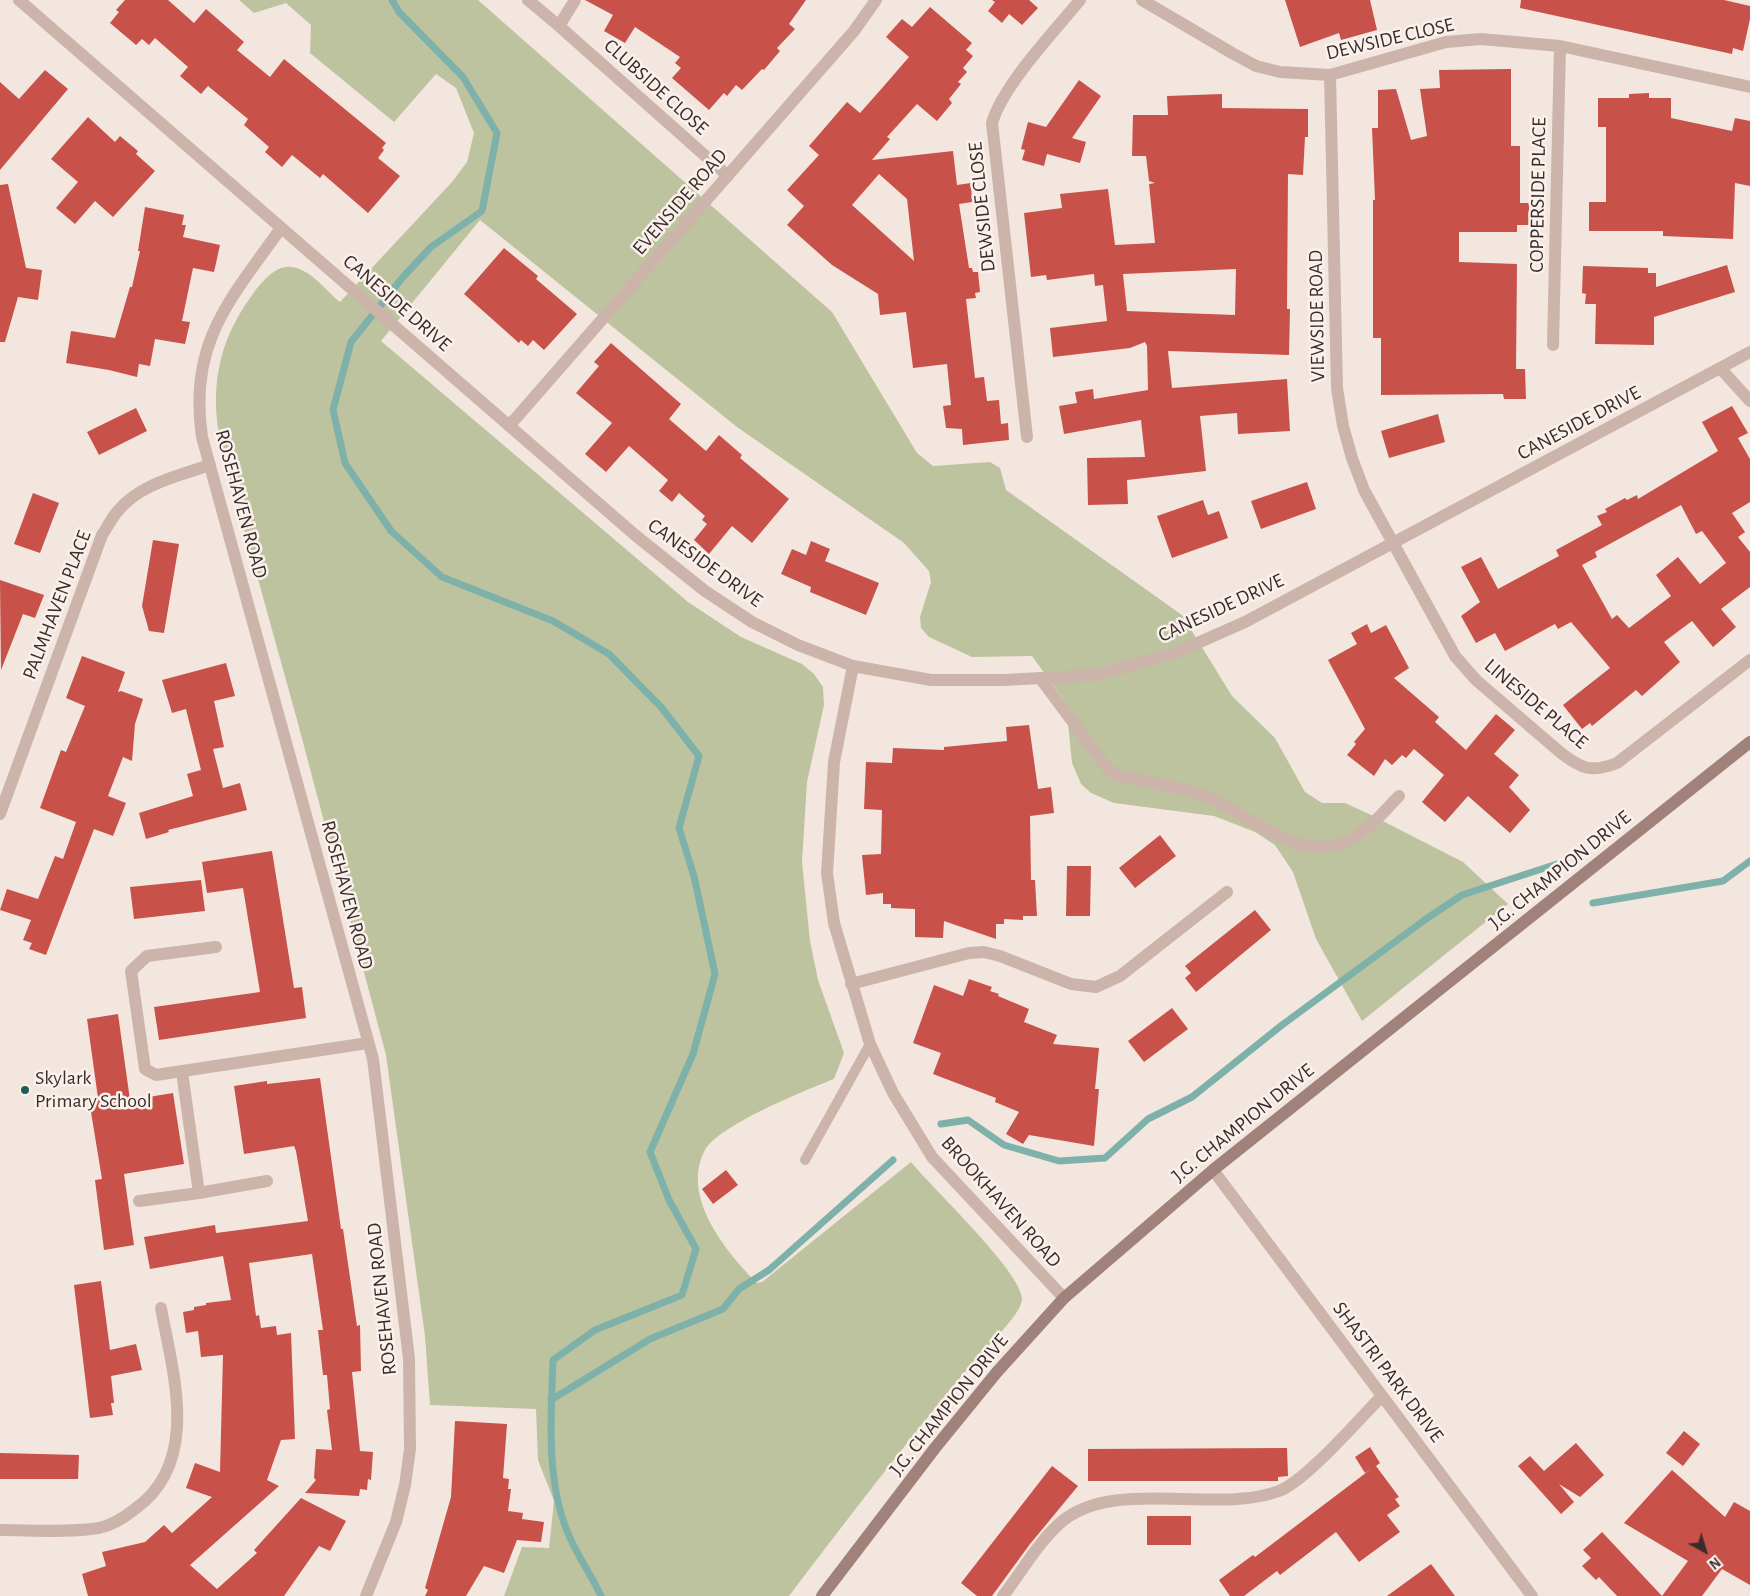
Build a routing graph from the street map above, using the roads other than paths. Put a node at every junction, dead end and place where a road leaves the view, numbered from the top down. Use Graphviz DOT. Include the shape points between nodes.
graph roads {
  1 [pos="19,0"];
  2 [pos="528,0"];
  3 [pos="575,0"];
  4 [pos="876,0"];
  5 [pos="1080,0"];
  6 [pos="1142,0"];
  7 [pos="559,26"];
  8 [pos="1560,46"];
  9 [pos="1330,75"];
  10 [pos="1750,87"];
  11 [pos="728,176"];
  12 [pos="281,228"];
  13 [pos="1553,345"];
  14 [pos="1750,352"];
  15 [pos="1721,369"];
  16 [pos="1750,401"];
  17 [pos="509,426"];
  18 [pos="1027,437"];
  19 [pos="210,465"];
  20 [pos="1395,543"];
  21 [pos="1750,660"];
  22 [pos="853,666"];
  23 [pos="1040,678"];
  24 [pos="1750,742"];
  25 [pos="1399,796"];
  26 [pos="0,814"];
  27 [pos="1227,892"];
  28 [pos="216,947"];
  29 [pos="851,984"];
  30 [pos="368,1043"];
  31 [pos="870,1044"];
  32 [pos="182,1072"];
  33 [pos="805,1160"];
  34 [pos="1214,1170"];
  35 [pos="266,1181"];
  36 [pos="199,1193"];
  37 [pos="139,1201"];
  38 [pos="1064,1298"];
  39 [pos="161,1308"];
  40 [pos="1382,1396"];
  41 [pos="0,1530"];
  42 [pos="366,1596"];
  43 [pos="822,1596"];
  44 [pos="1003,1596"];
  45 [pos="1532,1596"];
  1 -- 12 [label="street, CANESIDE DRIVE"];
  2 -- 7 [label="street, CLUBSIDE CLOSE"];
  3 -- 7 [label="street"];
  4 -- 11 [label="street, EVENSIDE ROAD" via="854,32"];
  5 -- 18 [label="street, DEWSIDE CLOSE" via="1008,90 996,108 992,123"];
  6 -- 9 [label="street, DEWSIDE CLOSE" via="1256,66 1280,72"];
  7 -- 11 [label="street, CLUBSIDE CLOSE"];
  8 -- 9 [label="street, DEWSIDE CLOSE" via="1481,40 1446,42"];
  8 -- 10 [label="street, DEWSIDE CLOSE"];
  8 -- 13 [label="street, COPPERSIDE PLACE"];
  9 -- 20 [label="street, VIEWSIDE ROAD" via="1336,388 1343,426 1364,490"];
  11 -- 17 [label="street, EVENSIDE ROAD"];
  12 -- 17 [label="street, CANESIDE DRIVE"];
  12 -- 19 [label="street, ROSEHAVEN ROAD" via="221,313 204,353 198,396 202,437"];
  14 -- 15 [label="street, CANESIDE DRIVE"];
  15 -- 16 [label="street"];
  15 -- 20 [label="street, CANESIDE DRIVE"];
  17 -- 22 [label="street, CANESIDE DRIVE" via="705,591 760,626"];
  19 -- 26 [label="street, PALMHAVEN PLACE" via="135,495 117,511 102,535"];
  19 -- 30 [label="street, ROSEHAVEN ROAD"];
  20 -- 21 [label="street, LINESIDE PLACE" via="1455,656 1476,680 1561,753 1591,770 1617,763"];
  20 -- 23 [label="street, CANESIDE DRIVE" via="1244,622 1175,653 1097,675"];
  22 -- 23 [label="street, CANESIDE DRIVE" via="931,680"];
  22 -- 29 [label="street, BROOKHAVEN ROAD" via="834,762 827,873 834,923"];
  23 -- 25 [label="street" via="1107,768 1119,776 1205,796 1289,841 1313,848 1335,846 1354,838"];
  24 -- 34 [label="main road, J.G. CHAMPION DRIVE"];
  27 -- 29 [label="street" via="1120,976 1096,986 1071,984 984,952 969,953"];
  28 -- 32 [label="street" via="147,956 131,971 145,1069 156,1075"];
  29 -- 31 [label="street, BROOKHAVEN ROAD"];
  30 -- 32 [label="street"];
  30 -- 42 [label="street, ROSEHAVEN ROAD" via="409,1359 410,1449 396,1522"];
  31 -- 33 [label="lane"];
  31 -- 38 [label="street, BROOKHAVEN ROAD" via="893,1093 932,1157"];
  32 -- 36 [label="street"];
  34 -- 38 [label="main road, J.G. CHAMPION DRIVE"];
  34 -- 40 [label="street, SHASTRI PARK DRIVE"];
  35 -- 36 [label="street"];
  36 -- 37 [label="street"];
  38 -- 43 [label="main road, J.G. CHAMPION DRIVE" via="941,1440"];
  39 -- 41 [label="street" via="178,1415 177,1443 157,1488 144,1503 123,1518 100,1528"];
  40 -- 44 [label="street" via="1300,1478 1282,1490 1258,1498 1142,1498 1081,1510 1059,1524"];
  40 -- 45 [label="street, SHASTRI PARK DRIVE"];
}
